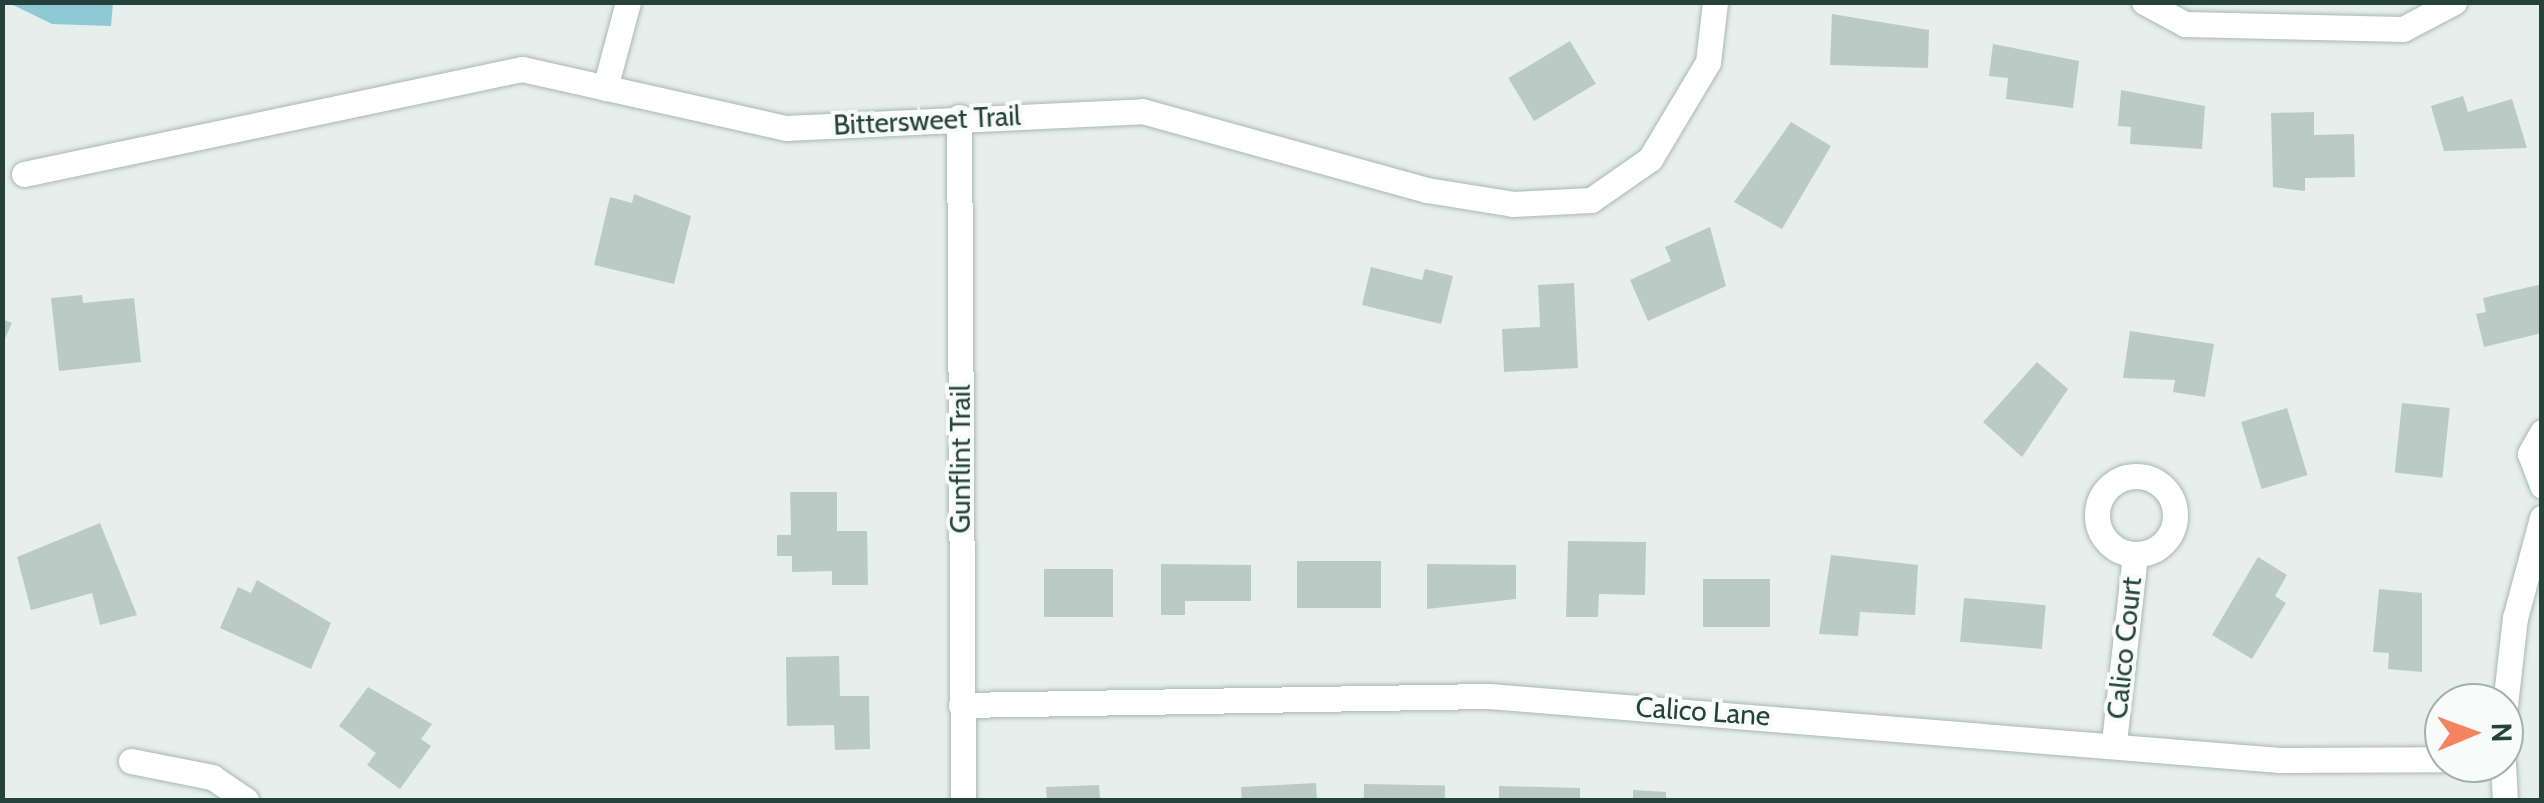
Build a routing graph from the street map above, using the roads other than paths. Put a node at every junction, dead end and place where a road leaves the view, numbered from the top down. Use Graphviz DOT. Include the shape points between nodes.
graph roads {
  1 [pos="628,2"];
  2 [pos="1715,2"];
  3 [pos="2144,2"];
  4 [pos="2454,2"];
  5 [pos="605,88"];
  6 [pos="959,117"];
  7 [pos="24,174"];
  8 [pos="2542,432"];
  9 [pos="2542,486"];
  10 [pos="2542,518"];
  11 [pos="2135,555"];
  12 [pos="2510,683"];
  13 [pos="961,705"];
  14 [pos="2114,742"];
  15 [pos="2424,759"];
  16 [pos="131,761"];
  17 [pos="246,800"];
  18 [pos="963,800"];
  1 -- 5 [label="street"];
  2 -- 6 [label="street, Bittersweet Trail" via="1708,62 1650,160 1591,200 1514,204 1427,190 1142,111"];
  3 -- 4 [label="street" via="2185,24 2366,29 2403,29"];
  5 -- 6 [label="street, Bittersweet Trail" via="787,128"];
  5 -- 7 [label="street, Bittersweet Trail" via="490,70"];
  6 -- 13 [label="street, Gunflint Trail"];
  8 -- 9 [label="street" via="2530,454"];
  10 -- 12 [label="street"];
  11 -- 14 [label="street, Calico Court"];
  13 -- 14 [label="street, Calico Lane" via="1489,696"];
  13 -- 18 [label="street, Gunflint Trail"];
  14 -- 15 [label="street, Calico Lane" via="2278,760"];
  16 -- 17 [label="street" via="212,777"];
}
